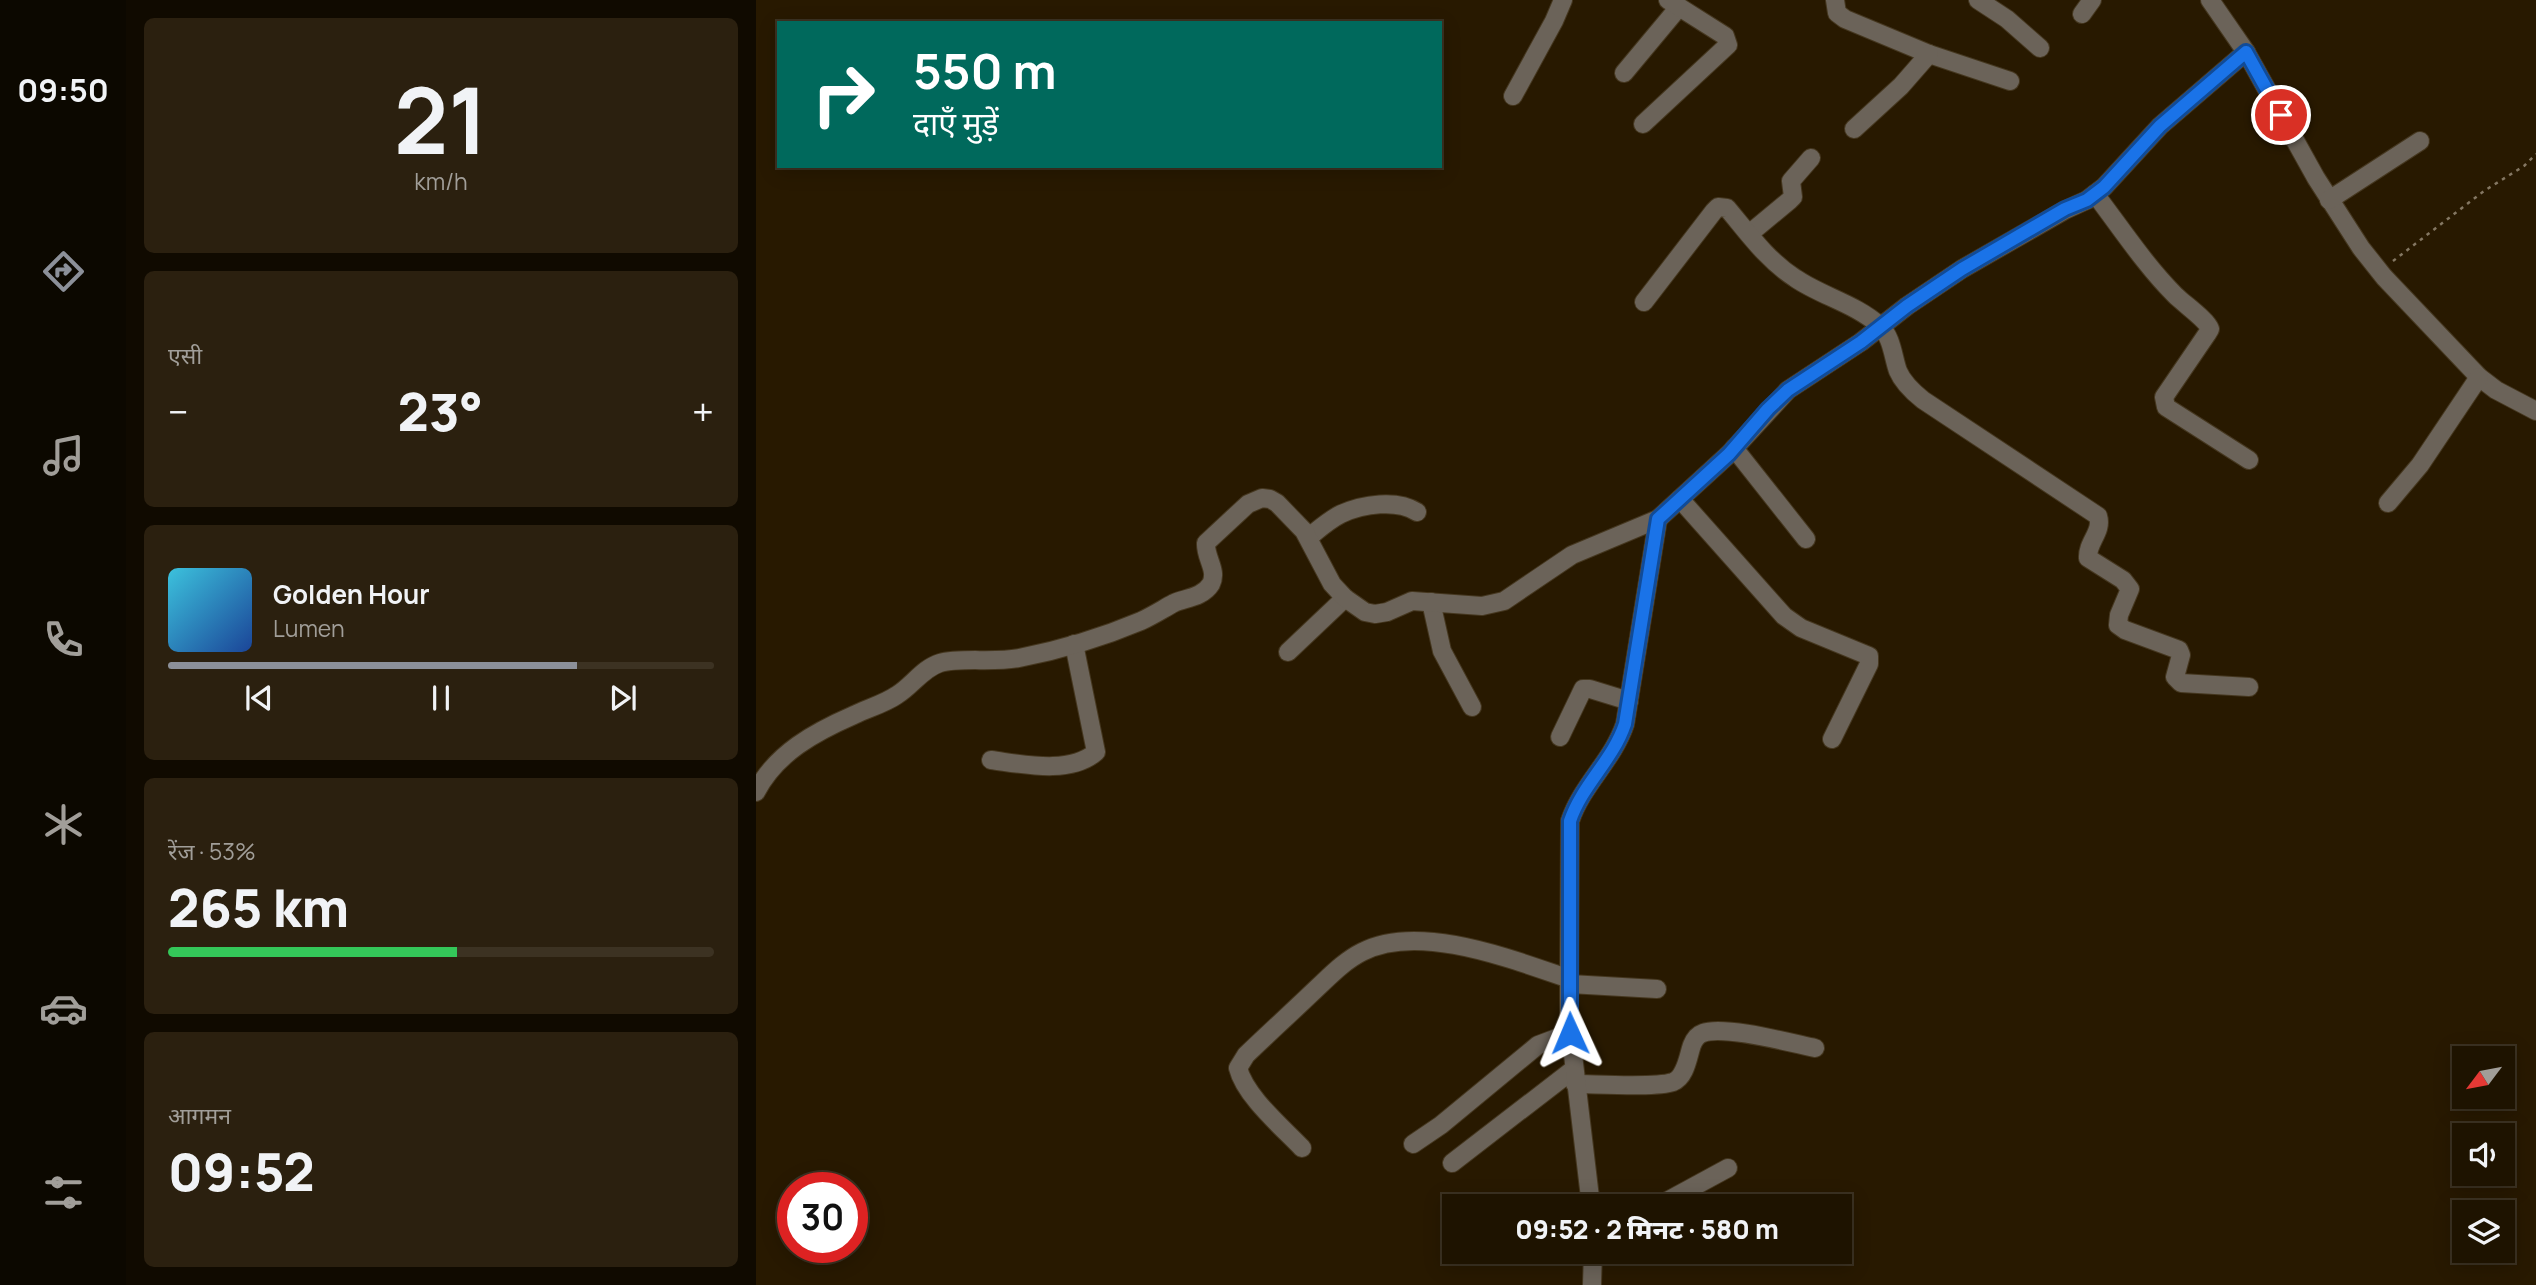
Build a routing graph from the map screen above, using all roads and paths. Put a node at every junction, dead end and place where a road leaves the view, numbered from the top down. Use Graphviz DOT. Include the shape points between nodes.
graph roads {
  1 [pos="1563,0"];
  2 [pos="1835,0"];
  3 [pos="1978,0"];
  4 [pos="2210,0"];
  5 [pos="1673,3"];
  6 [pos="2040,48"];
  7 [pos="2246,52"];
  8 [pos="1929,54"];
  9 [pos="1624,73"];
  10 [pos="2010,81"];
  11 [pos="1513,96"];
  12 [pos="1643,124"];
  13 [pos="1854,129"];
  14 [pos="2420,141"];
  15 [pos="2536,154"];
  16 [pos="1811,158"];
  17 [pos="2095,194"];
  18 [pos="2329,200"];
  19 [pos="1749,234"];
  20 [pos="2380,272"];
  21 [pos="1644,302"];
  22 [pos="1881,327"];
  23 [pos="2479,377"];
  24 [pos="2536,411"];
  25 [pos="1734,448"];
  26 [pos="2249,460"];
  27 [pos="1680,499"];
  28 [pos="2388,503"];
  29 [pos="1417,512"];
  30 [pos="1658,519"];
  31 [pos="1309,537"];
  32 [pos="1806,539"];
  33 [pos="1345,598"];
  34 [pos="1431,602"];
  35 [pos="1074,644"];
  36 [pos="1288,652"];
  37 [pos="2249,687"];
  38 [pos="1629,701"];
  39 [pos="1472,707"];
  40 [pos="1560,737"];
  41 [pos="1832,739"];
  42 [pos="991,760"];
  43 [pos="756,792"];
  44 [pos="1570,982"];
  45 [pos="1657,989"];
  46 [pos="1570,1033"];
  47 [pos="1815,1048"];
  48 [pos="1575,1076"];
  49 [pos="1413,1144"];
  50 [pos="1303,1148"];
  51 [pos="1452,1163"];
  52 [pos="1728,1168"];
  53 [pos="1590,1194"];
  54 [pos="1680,1194"];
  55 [pos="1593,1264"];
  56 [pos="1592,1285"];
  1 -- 11 [label="street"];
  2 -- 8 [label="street" via="1841,16"];
  3 -- 6 [label="street"];
  4 -- 7 [label="street"];
  5 -- 9 [label="street"];
  5 -- 12 [label="street" via="1725,36 1728,45"];
  7 -- 17 [label="street" via="2160,126"];
  7 -- 18 [label="street"];
  8 -- 10 [label="street"];
  8 -- 13 [label="street"];
  14 -- 18 [label="street"];
  15 -- 20 [label="path"];
  16 -- 19 [label="street" via="1791,181 1793,197"];
  17 -- 22 [label="street" via="1962,269"];
  17 -- 26 [label="street" via="2156,274 2208,323 2210,329 2164,397 2166,407"];
  18 -- 20 [label="street"];
  19 -- 21 [label="street" via="1727,208 1718,207"];
  19 -- 22 [label="street" via="1796,279"];
  20 -- 23 [label="street"];
  22 -- 25 [label="street" via="1788,390"];
  22 -- 37 [label="street" via="1899,373 1915,393 2098,516 2099,529 2088,558 2130,589 2118,625 2179,650 2175,677 2181,683"];
  23 -- 24 [label="street"];
  23 -- 28 [label="street" via="2420,465"];
  25 -- 27 [label="street"];
  25 -- 32 [label="street"];
  27 -- 30 [label="street"];
  27 -- 41 [label="street" via="1784,616 1801,628 1868,656 1869,664"];
  29 -- 31 [label="street" via="1399,504 1354,509"];
  30 -- 34 [label="street" via="1572,555 1504,601 1482,606"];
  30 -- 38 [label="street"];
  31 -- 33 [label="street" via="1332,584"];
  31 -- 35 [label="street" via="1277,503 1255,500 1206,543 1213,573 1207,590 1143,620"];
  33 -- 34 [label="street" via="1375,614 1412,601"];
  33 -- 36 [label="street"];
  34 -- 39 [label="street" via="1442,651"];
  35 -- 42 [label="street" via="1096,752 1085,760 1061,765"];
  35 -- 43 [label="street" via="1018,658 932,666 899,694 799,744 776,761"];
  38 -- 40 [label="street" via="1583,689"];
  38 -- 44 [label="street" via="1619,742 1570,821"];
  44 -- 45 [label="street"];
  44 -- 46 [label="street"];
  44 -- 50 [label="street" via="1475,948 1440,943 1399,942 1360,953 1245,1055 1238,1068 1260,1103"];
  46 -- 48 [label="street"];
  46 -- 49 [label="street" via="1538,1045"];
  47 -- 48 [label="street" via="1746,1034 1707,1032 1694,1041 1673,1082"];
  48 -- 51 [label="street"];
  48 -- 53 [label="street"];
  52 -- 54 [label="street"];
  55 -- 56 [label="street"];
}
